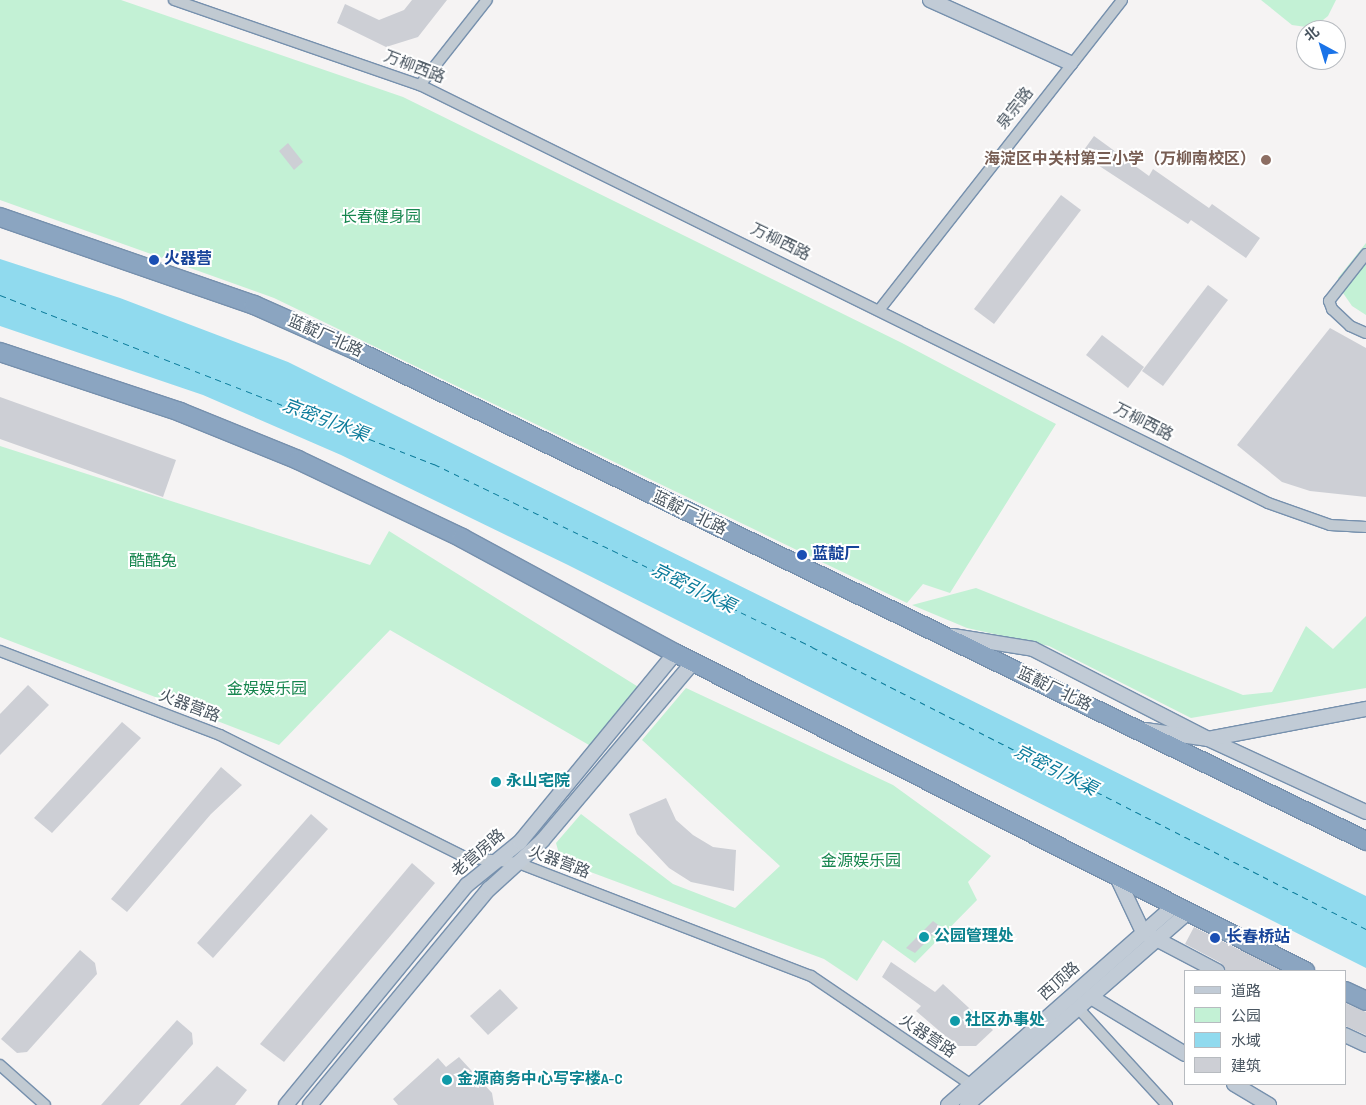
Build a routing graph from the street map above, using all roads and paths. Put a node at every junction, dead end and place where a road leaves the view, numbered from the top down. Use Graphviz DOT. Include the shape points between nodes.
graph roads {
  1 [pos="174,0"];
  2 [pos="487,0"];
  3 [pos="930,0"];
  4 [pos="1122,0"];
  5 [pos="1070,64"];
  6 [pos="420,85"];
  7 [pos="0,217"];
  8 [pos="1366,254"];
  9 [pos="880,309"];
  10 [pos="1366,334"];
  11 [pos="0,352"];
  12 [pos="1366,526"];
  13 [pos="937,634"];
  14 [pos="0,651"];
  15 [pos="675,654"];
  16 [pos="693,662"];
  17 [pos="1366,709"];
  18 [pos="1133,728"];
  19 [pos="1208,739"];
  20 [pos="1366,812"];
  21 [pos="1366,841"];
  22 [pos="499,859"];
  23 [pos="518,863"];
  24 [pos="1117,877"];
  25 [pos="1180,909"];
  26 [pos="1143,932"];
  27 [pos="1156,940"];
  28 [pos="1215,970"];
  29 [pos="1303,970"];
  30 [pos="1346,992"];
  31 [pos="1091,997"];
  32 [pos="1366,1002"];
  33 [pos="1078,1008"];
  34 [pos="1346,1036"];
  35 [pos="1366,1046"];
  36 [pos="1184,1053"];
  37 [pos="0,1065"];
  38 [pos="1236,1085"];
  39 [pos="976,1088"];
  40 [pos="45,1105"];
  41 [pos="286,1105"];
  42 [pos="310,1105"];
  43 [pos="948,1105"];
  44 [pos="966,1105"];
  45 [pos="1167,1105"];
  46 [pos="1269,1105"];
  1 -- 6 [label="street, 万柳西路"];
  2 -- 6 [label="street"];
  3 -- 5 [label="street"];
  4 -- 5 [label="street, 泉宗路"];
  5 -- 9 [label="street, 泉宗路"];
  6 -- 9 [label="street, 万柳西路"];
  7 -- 13 [label="highway, 蓝靛厂北路" via="254,305 355,350"];
  8 -- 10 [label="street" via="1329,301 1332,309 1350,326"];
  9 -- 12 [label="street, 万柳西路" via="1268,503 1330,525"];
  11 -- 15 [label="highway" via="180,412 298,460 462,538"];
  13 -- 18 [label="highway, 蓝靛厂北路"];
  13 -- 19 [label="street" via="1034,649"];
  14 -- 22 [label="street, 火器营路" via="220,735 465,857"];
  15 -- 16 [label="highway"];
  15 -- 22 [label="street, 老营房路" via="520,842"];
  16 -- 23 [label="street, 老营房路" via="542,841"];
  16 -- 24 [label="highway"];
  17 -- 19 [label="street"];
  18 -- 19 [label="street"];
  18 -- 21 [label="highway, 蓝靛厂北路"];
  19 -- 20 [label="street"];
  22 -- 23 [label="street, 火器营路"];
  22 -- 41 [label="street, 老营房路" via="467,885"];
  23 -- 39 [label="street, 火器营路" via="811,976"];
  23 -- 42 [label="street, 老营房路" via="489,889"];
  24 -- 25 [label="highway"];
  24 -- 26 [label="street"];
  25 -- 26 [label="street, 西顶路"];
  25 -- 27 [label="street, 西顶路"];
  25 -- 29 [label="highway"];
  26 -- 27 [label="street"];
  26 -- 39 [label="street, 西顶路"];
  27 -- 28 [label="street"];
  27 -- 31 [label="street, 西顶路"];
  30 -- 32 [label="highway"];
  31 -- 33 [label="street, 西顶路"];
  31 -- 36 [label="street"];
  33 -- 39 [label="street, 西顶路"];
  33 -- 45 [label="street"];
  34 -- 35 [label="street"];
  37 -- 40 [label="street"];
  38 -- 46 [label="street"];
  39 -- 43 [label="street, 西顶路"];
  39 -- 44 [label="street, 西顶路"];
}
